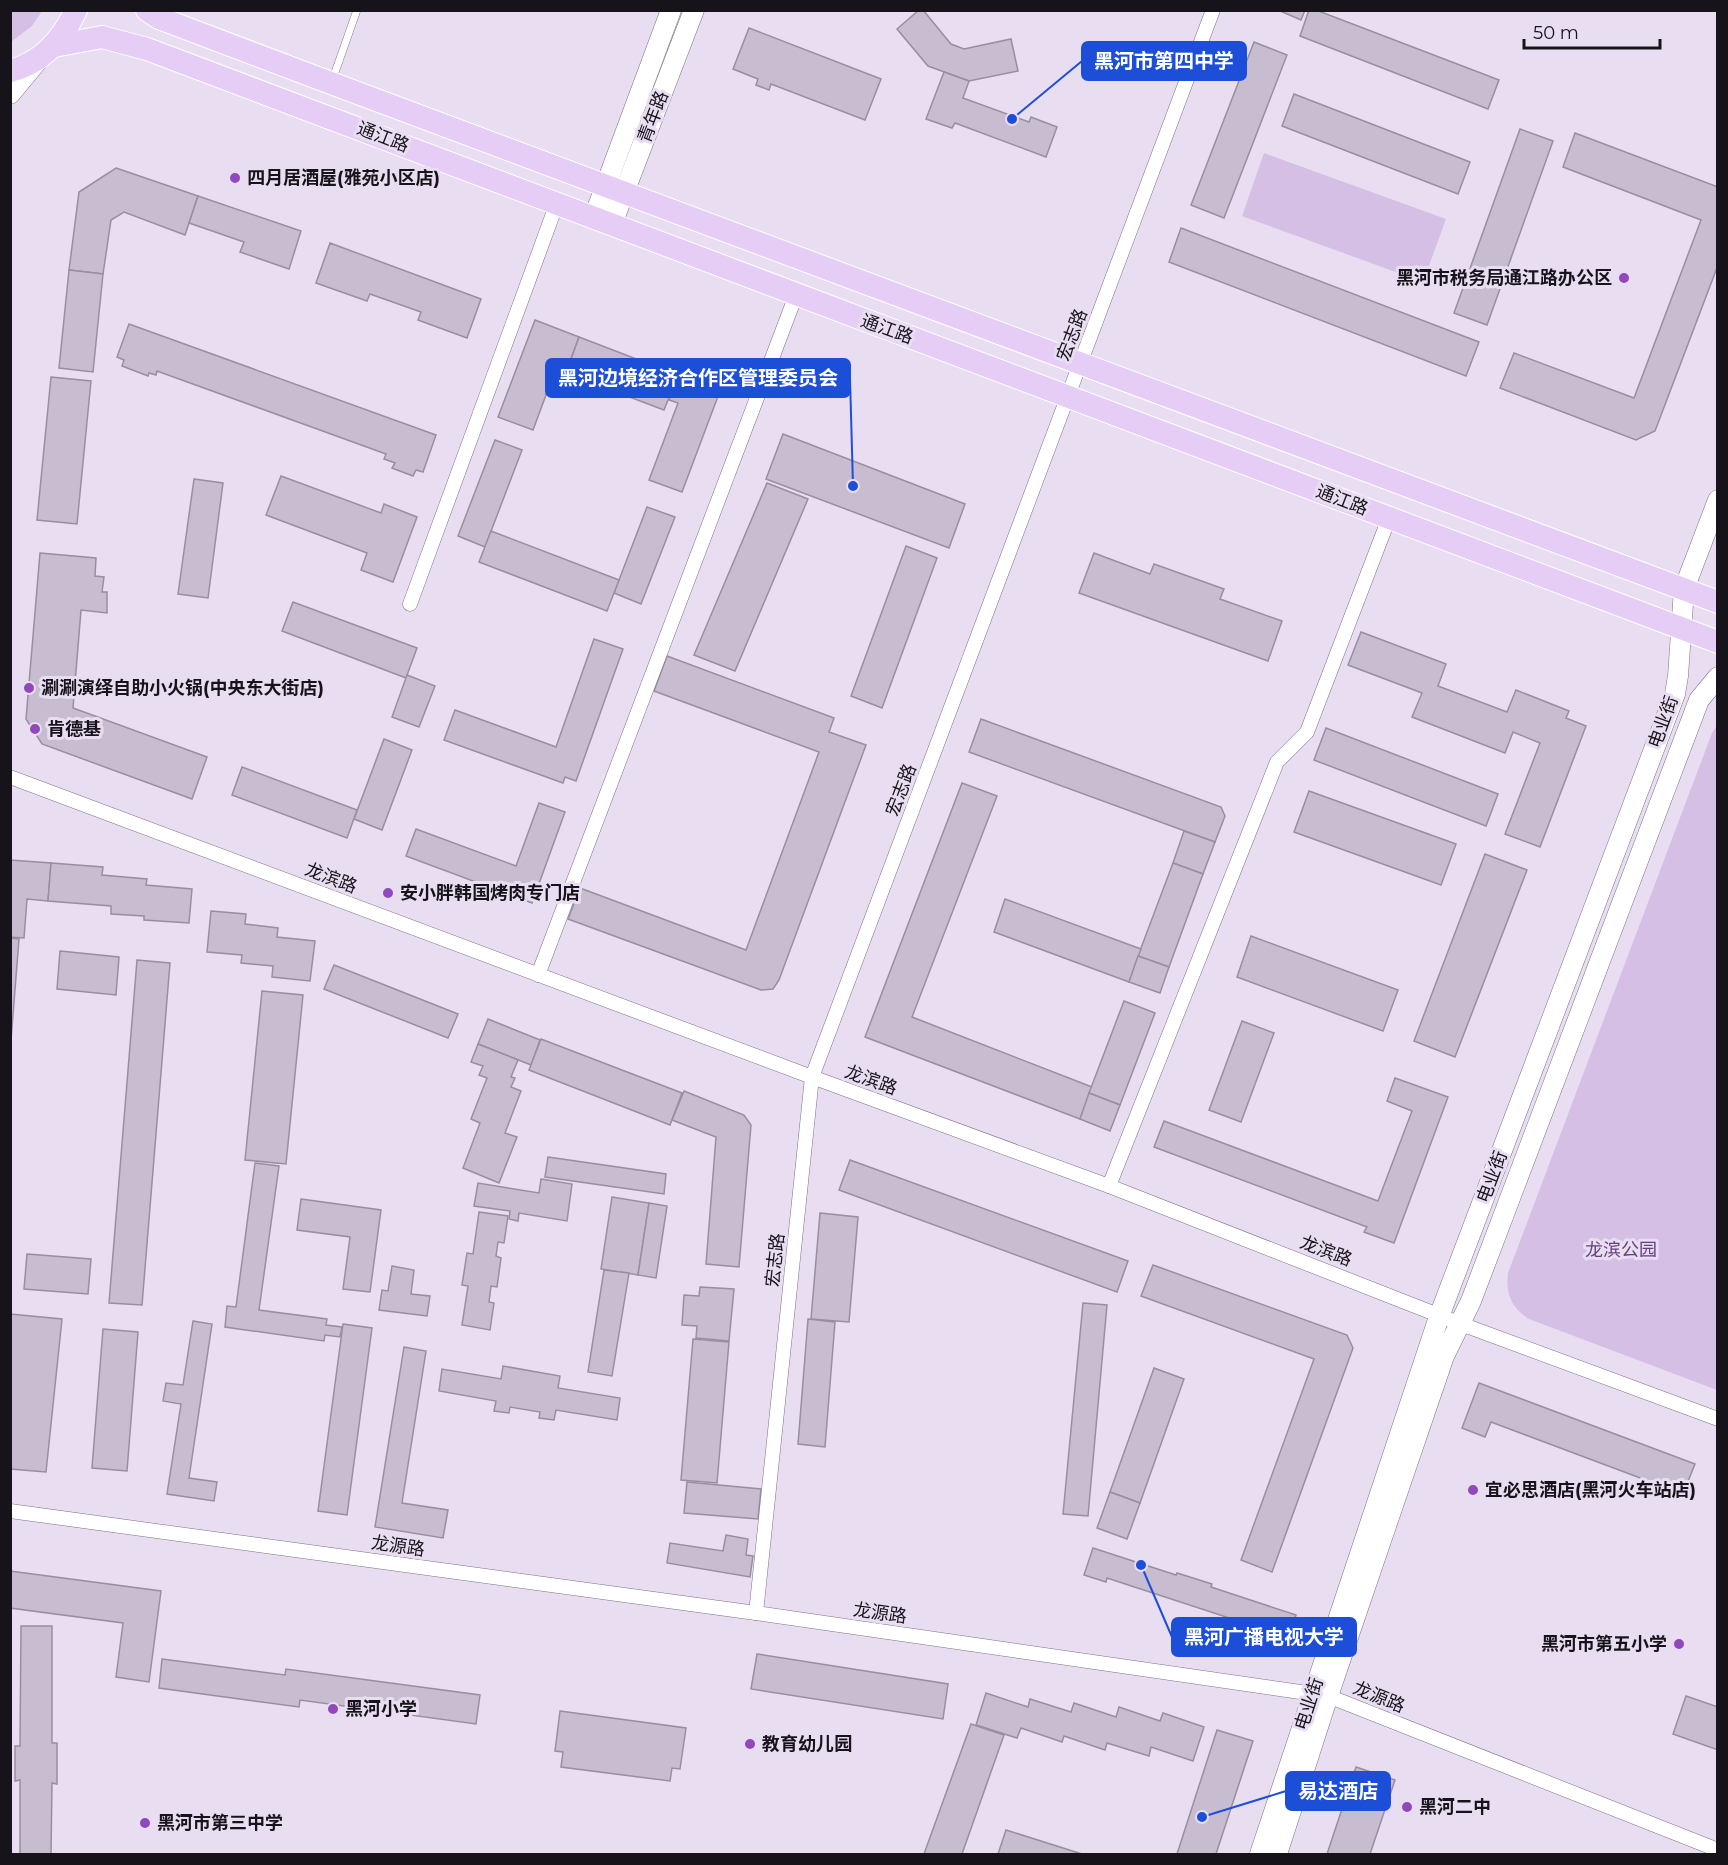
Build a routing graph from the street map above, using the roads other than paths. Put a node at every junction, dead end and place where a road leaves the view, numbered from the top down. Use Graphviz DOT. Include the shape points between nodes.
graph roads {
  1 [pos="76,10"];
  2 [pos="147,10"];
  3 [pos="357,10"];
  4 [pos="671,10"];
  5 [pos="694,10"];
  6 [pos="1213,10"];
  7 [pos="48,50"];
  8 [pos="10,71"];
  9 [pos="331,83"];
  10 [pos="10,94"];
  11 [pos="615,189"];
  12 [pos="557,203"];
  13 [pos="603,221"];
  14 [pos="796,295"];
  15 [pos="1081,363"];
  16 [pos="1068,397"];
  17 [pos="1718,500"];
  18 [pos="1389,518"];
  19 [pos="1684,590"];
  20 [pos="1718,602"];
  21 [pos="410,604"];
  22 [pos="1682,628"];
  23 [pos="1718,642"];
  24 [pos="1718,677"];
  25 [pos="10,777"];
  26 [pos="538,975"];
  27 [pos="812,1077"];
  28 [pos="1109,1186"];
  29 [pos="1440,1314"];
  30 [pos="1461,1324"];
  31 [pos="1718,1419"];
  32 [pos="10,1511"];
  33 [pos="756,1613"];
  34 [pos="1320,1695"];
  35 [pos="1718,1850"];
  36 [pos="1260,1854"];
  37 [pos="1277,1854"];
  1 -- 7 [label="main road" via="68,27"];
  2 -- 9 [label="main road, 通江路" via="159,18"];
  3 -- 9 [label="lane"];
  4 -- 11 [label="street, 青年路"];
  5 -- 11 [label="street, 青年路"];
  6 -- 15 [label="street, 宏志路"];
  7 -- 8 [label="main road"];
  7 -- 10 [label="street"];
  7 -- 12 [label="main road, 通江路" via="102,38 147,49"];
  9 -- 11 [label="main road, 通江路"];
  11 -- 13 [label="street, 青年路"];
  11 -- 15 [label="main road, 通江路"];
  12 -- 13 [label="main road, 通江路"];
  12 -- 21 [label="street"];
  13 -- 14 [label="main road, 通江路"];
  14 -- 16 [label="main road, 通江路"];
  14 -- 26 [label="street"];
  15 -- 16 [label="street, 宏志路"];
  15 -- 19 [label="main road, 通江路"];
  16 -- 18 [label="main road, 通江路"];
  16 -- 27 [label="street, 宏志路"];
  17 -- 19 [label="street, 电业街"];
  18 -- 22 [label="main road, 通江路"];
  18 -- 28 [label="street" via="1307,732 1277,762"];
  19 -- 20 [label="main road, 通江路"];
  19 -- 22 [label="street, 电业街"];
  22 -- 23 [label="main road, 通江路"];
  22 -- 29 [label="street, 电业街" via="1675,694"];
  24 -- 30 [label="street, 电业街" via="1699,700"];
  25 -- 26 [label="street, 龙滨路"];
  26 -- 27 [label="street, 龙滨路"];
  27 -- 28 [label="street, 龙滨路"];
  27 -- 33 [label="street, 宏志路"];
  28 -- 29 [label="street, 龙滨路"];
  29 -- 30 [label="street, 龙滨路"];
  29 -- 34 [label="street, 电业街"];
  30 -- 31 [label="street, 龙滨路"];
  30 -- 34 [label="street, 电业街" via="1444,1356"];
  32 -- 33 [label="street, 龙源路"];
  33 -- 34 [label="street, 龙源路"];
  34 -- 35 [label="street, 龙源路"];
  34 -- 36 [label="street, 电业街"];
  34 -- 37 [label="street, 电业街"];
}
